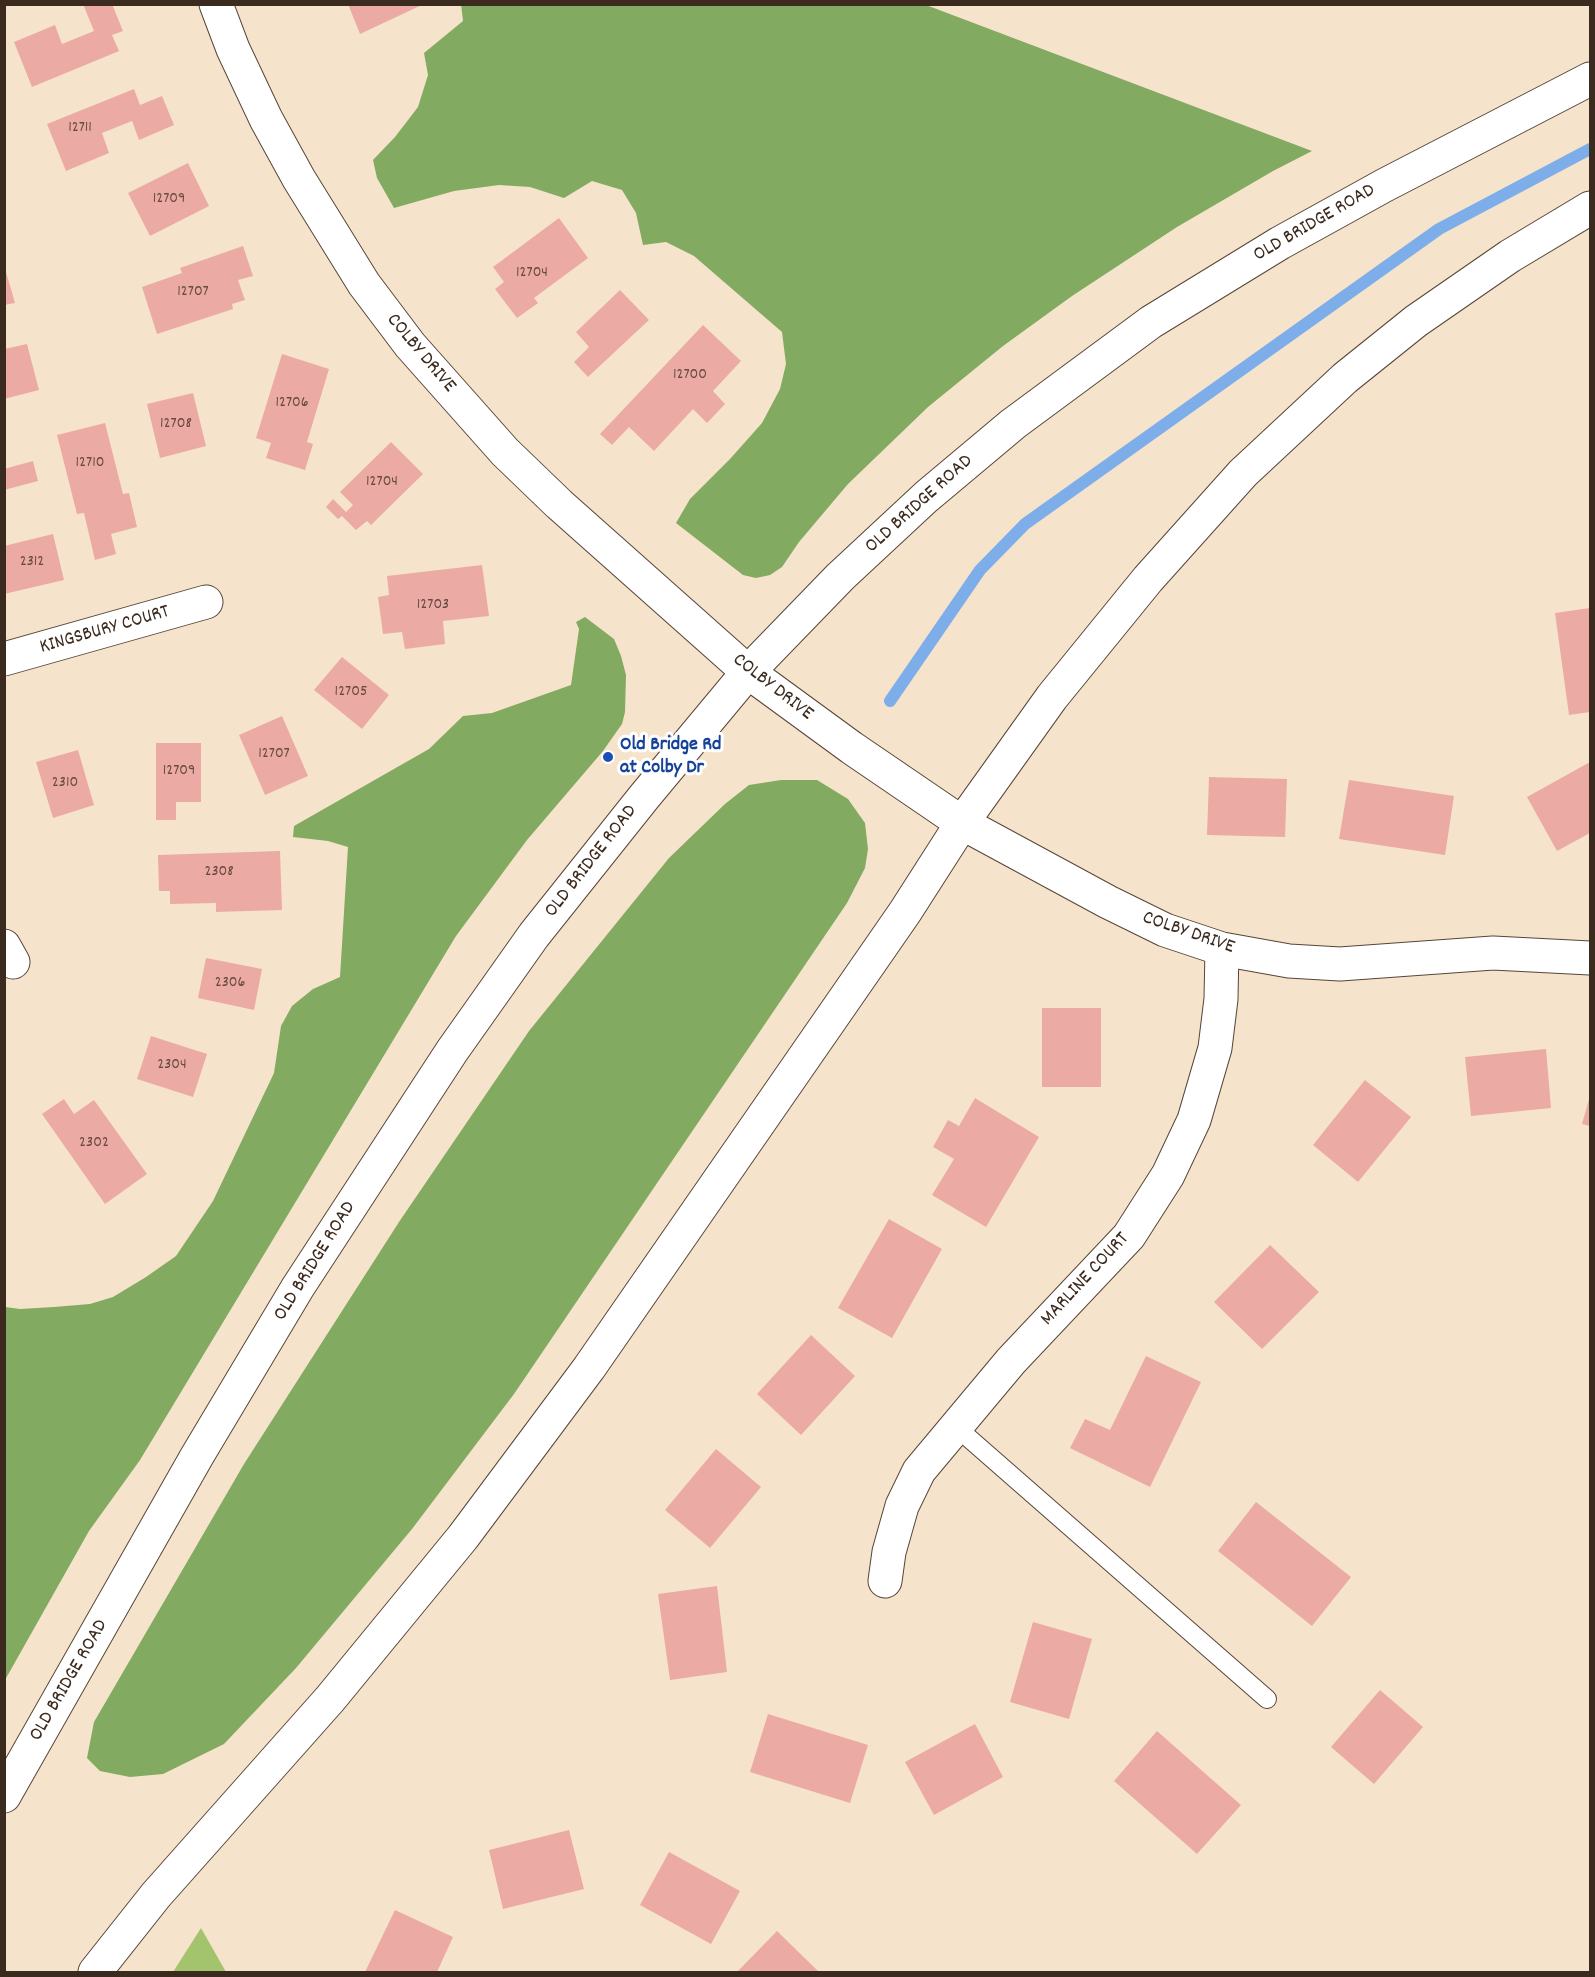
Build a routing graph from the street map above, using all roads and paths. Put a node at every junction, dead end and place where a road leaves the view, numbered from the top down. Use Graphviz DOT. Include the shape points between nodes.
graph roads {
  1 [pos="216,4"];
  2 [pos="1590,79"];
  3 [pos="1590,208"];
  4 [pos="206,602"];
  5 [pos="4,659"];
  6 [pos="748,672"];
  7 [pos="962,823"];
  8 [pos="1222,949"];
  9 [pos="1590,958"];
  10 [pos="955,1426"];
  11 [pos="885,1581"];
  12 [pos="1267,1699"];
  13 [pos="4,1796"];
  14 [pos="95,1972"];
  1 -- 6 [label="main road, COLBY DRIVE" via="266,119 299,179 364,284 410,345 559,504"];
  2 -- 6 [label="main road, OLD BRIDGE ROAD" via="1374,190 1151,322 1012,424 926,497 840,577"];
  3 -- 7 [label="main road" via="1510,256 1416,321 1345,378 1243,473 1148,579 1052,697"];
  4 -- 5 [label="main road, KINGSBURY COURT"];
  6 -- 7 [label="main road, COLBY DRIVE"];
  6 -- 13 [label="main road, OLD BRIDGE ROAD" via="534,935 452,1051 298,1287"];
  7 -- 8 [label="main road, COLBY DRIVE" via="1155,926"];
  7 -- 14 [label="main road" via="905,912 589,1368 463,1537 330,1699 156,1895"];
  8 -- 9 [label="main road, COLBY DRIVE" via="1289,961 1340,964 1493,953"];
  8 -- 10 [label="main road, MARLINE COURT" via="1215,1048 1194,1119 1168,1175 1129,1236"];
  10 -- 11 [label="main road, MARLINE COURT" via="919,1472 902,1506"];
  10 -- 12 [label="lane"];
}
